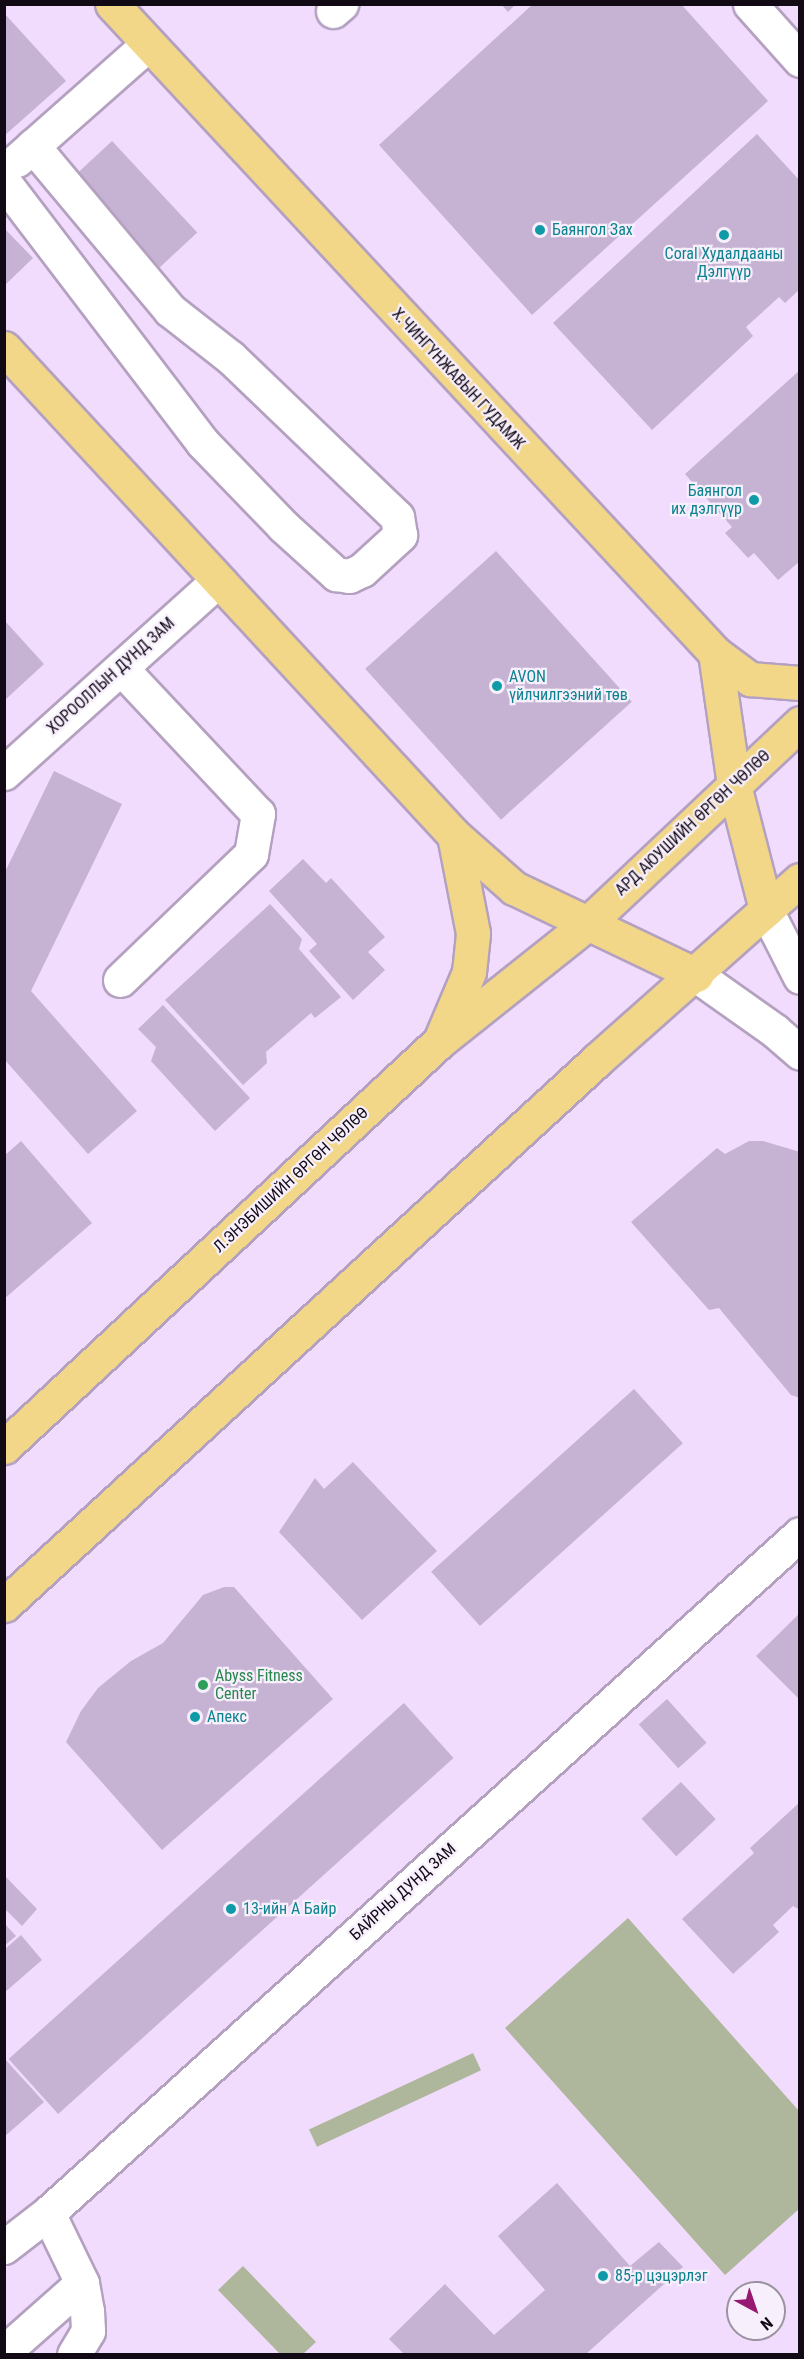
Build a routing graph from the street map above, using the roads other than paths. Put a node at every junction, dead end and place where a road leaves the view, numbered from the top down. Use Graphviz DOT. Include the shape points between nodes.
graph roads {
  1 [pos="112,4"];
  2 [pos="750,4"];
  3 [pos="148,44"];
  4 [pos="800,60"];
  5 [pos="33,146"];
  6 [pos="4,171"];
  7 [pos="4,182"];
  8 [pos="4,348"];
  9 [pos="218,579"];
  10 [pos="715,653"];
  11 [pos="122,669"];
  12 [pos="800,683"];
  13 [pos="800,723"];
  14 [pos="4,773"];
  15 [pos="734,785"];
  16 [pos="454,835"];
  17 [pos="800,880"];
  18 [pos="766,910"];
  19 [pos="587,924"];
  20 [pos="696,975"];
  21 [pos="800,976"];
  22 [pos="120,980"];
  23 [pos="440,1041"];
  24 [pos="800,1053"];
  25 [pos="4,1448"];
  26 [pos="800,1534"];
  27 [pos="4,1605"];
  28 [pos="48,2213"];
  29 [pos="4,2247"];
  30 [pos="82,2283"];
  31 [pos="4,2352"];
  32 [pos="74,2355"];
  1 -- 3 [label="main road, Х.ЧИНГҮНЖАВЫН ГУДАМЖ"];
  2 -- 4 [label="street"];
  3 -- 5 [label="street"];
  3 -- 10 [label="main road, Х.ЧИНГҮНЖАВЫН ГУДАМЖ"];
  5 -- 6 [label="street"];
  5 -- 7 [label="street" via="170,310 230,357 397,517 400,535 362,570 349,576 336,574 291,534 202,442"];
  8 -- 9 [label="main road"];
  9 -- 11 [label="street, ХОРООЛЛЫН ДУНД ЗАМ"];
  9 -- 16 [label="main road"];
  10 -- 12 [label="main road, Х.ЧИНГҮНЖАВЫН ГУДАМЖ" via="750,679"];
  10 -- 15 [label="main road"];
  11 -- 14 [label="street, ХОРООЛЛЫН ДУНД ЗАМ"];
  11 -- 22 [label="street" via="258,814 250,854"];
  13 -- 15 [label="main road, АРД АЮУШИЙН ӨРГӨН ЧӨЛӨӨ"];
  15 -- 18 [label="main road"];
  15 -- 19 [label="main road, АРД АЮУШИЙН ӨРГӨН ЧӨЛӨӨ"];
  16 -- 19 [label="main road" via="514,888"];
  16 -- 23 [label="main road" via="472,933 469,972"];
  17 -- 18 [label="main road"];
  18 -- 20 [label="main road"];
  18 -- 21 [label="street"];
  19 -- 20 [label="main road"];
  19 -- 23 [label="main road, Л.ЭНЭБИШИЙН ӨРГӨН ЧӨЛӨӨ"];
  20 -- 24 [label="street"];
  20 -- 27 [label="main road" via="597,1060"];
  23 -- 25 [label="main road, Л.ЭНЭБИШИЙН ӨРГӨН ЧӨЛӨӨ"];
  26 -- 28 [label="street, БАЙРНЫ ДУНД ЗАМ"];
  28 -- 29 [label="street, БАЙРНЫ ДУНД ЗАМ"];
  28 -- 30 [label="street"];
  30 -- 31 [label="street"];
  30 -- 32 [label="street" via="88,2331"];
}
